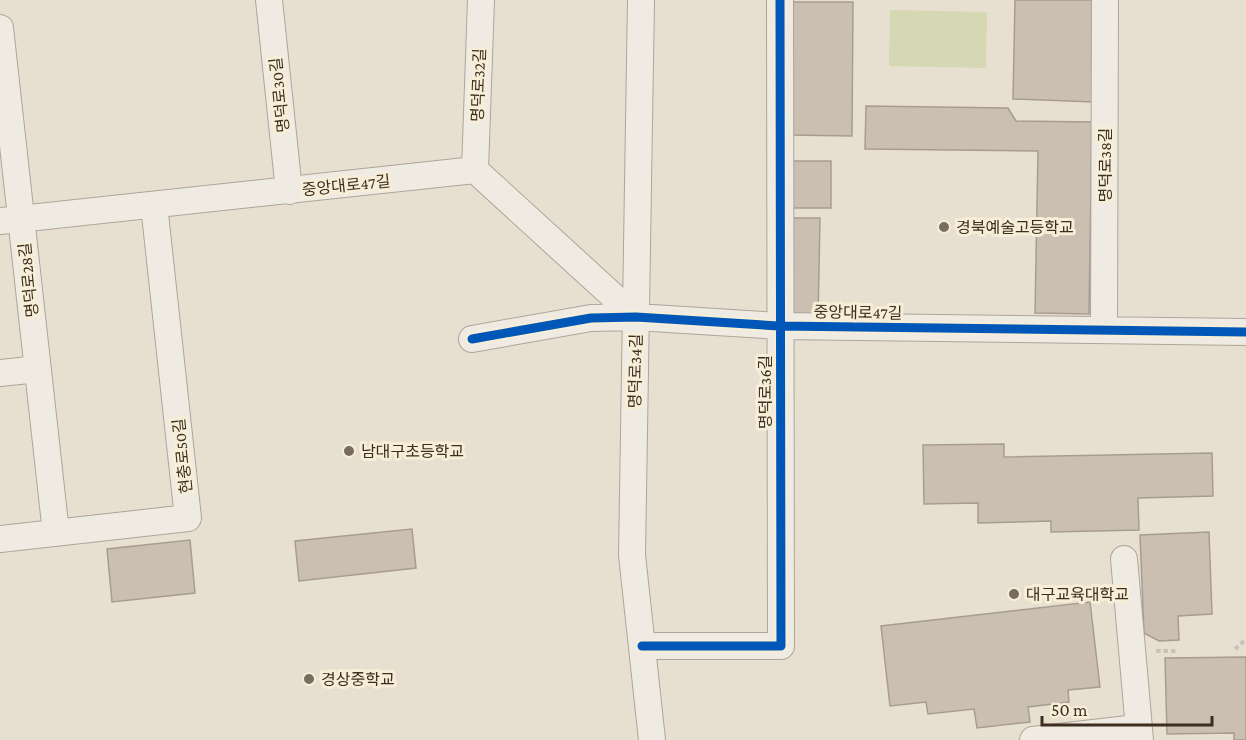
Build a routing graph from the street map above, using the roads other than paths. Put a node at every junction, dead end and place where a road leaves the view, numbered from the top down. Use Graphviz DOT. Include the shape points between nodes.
graph roads {
  1 [pos="269,0"];
  2 [pos="481,0"];
  3 [pos="641,0"];
  4 [pos="780,0"];
  5 [pos="1105,0"];
  6 [pos="0,28"];
  7 [pos="2,59"];
  8 [pos="475,170"];
  9 [pos="289,191"];
  10 [pos="154,205"];
  11 [pos="10,220"];
  12 [pos="636,317"];
  13 [pos="779,326"];
  14 [pos="1104,330"];
  15 [pos="1246,332"];
  16 [pos="472,339"];
  17 [pos="38,369"];
  18 [pos="0,373"];
  19 [pos="56,533"];
  20 [pos="0,539"];
  21 [pos="1124,559"];
  22 [pos="642,646"];
  23 [pos="1139,734"];
  24 [pos="1075,737"];
  25 [pos="652,740"];
  26 [pos="1033,740"];
  1 -- 9 [label="street, 명덕로30길"];
  2 -- 8 [label="street, 명덕로32길"];
  3 -- 12 [label="street, 명덕로34길"];
  4 -- 13 [label="street, 명덕로36길"];
  5 -- 14 [label="street, 명덕로38길"];
  6 -- 7 [label="street, 명덕로28길"];
  7 -- 11 [label="street, 명덕로28길"];
  8 -- 9 [label="street, 중앙대로47길"];
  8 -- 12 [label="street"];
  9 -- 10 [label="street, 중앙대로47길"];
  10 -- 11 [label="street, 중앙대로47길"];
  10 -- 19 [label="street, 현충로50길" via="188,518"];
  11 -- 17 [label="street, 명덕로28길"];
  12 -- 13 [label="street, 중앙대로47길"];
  12 -- 16 [label="street, 중앙대로47길" via="591,318"];
  12 -- 22 [label="street, 명덕로34길" via="632,555"];
  13 -- 14 [label="street, 중앙대로47길"];
  13 -- 22 [label="street, 명덕로36길" via="781,646"];
  14 -- 15 [label="street, 중앙대로47길"];
  17 -- 18 [label="street"];
  17 -- 19 [label="street, 명덕로28길"];
  19 -- 20 [label="street, 현충로50길"];
  21 -- 23 [label="street"];
  22 -- 25 [label="street, 명덕로34길"];
  23 -- 24 [label="street"];
  24 -- 26 [label="street"];
}
